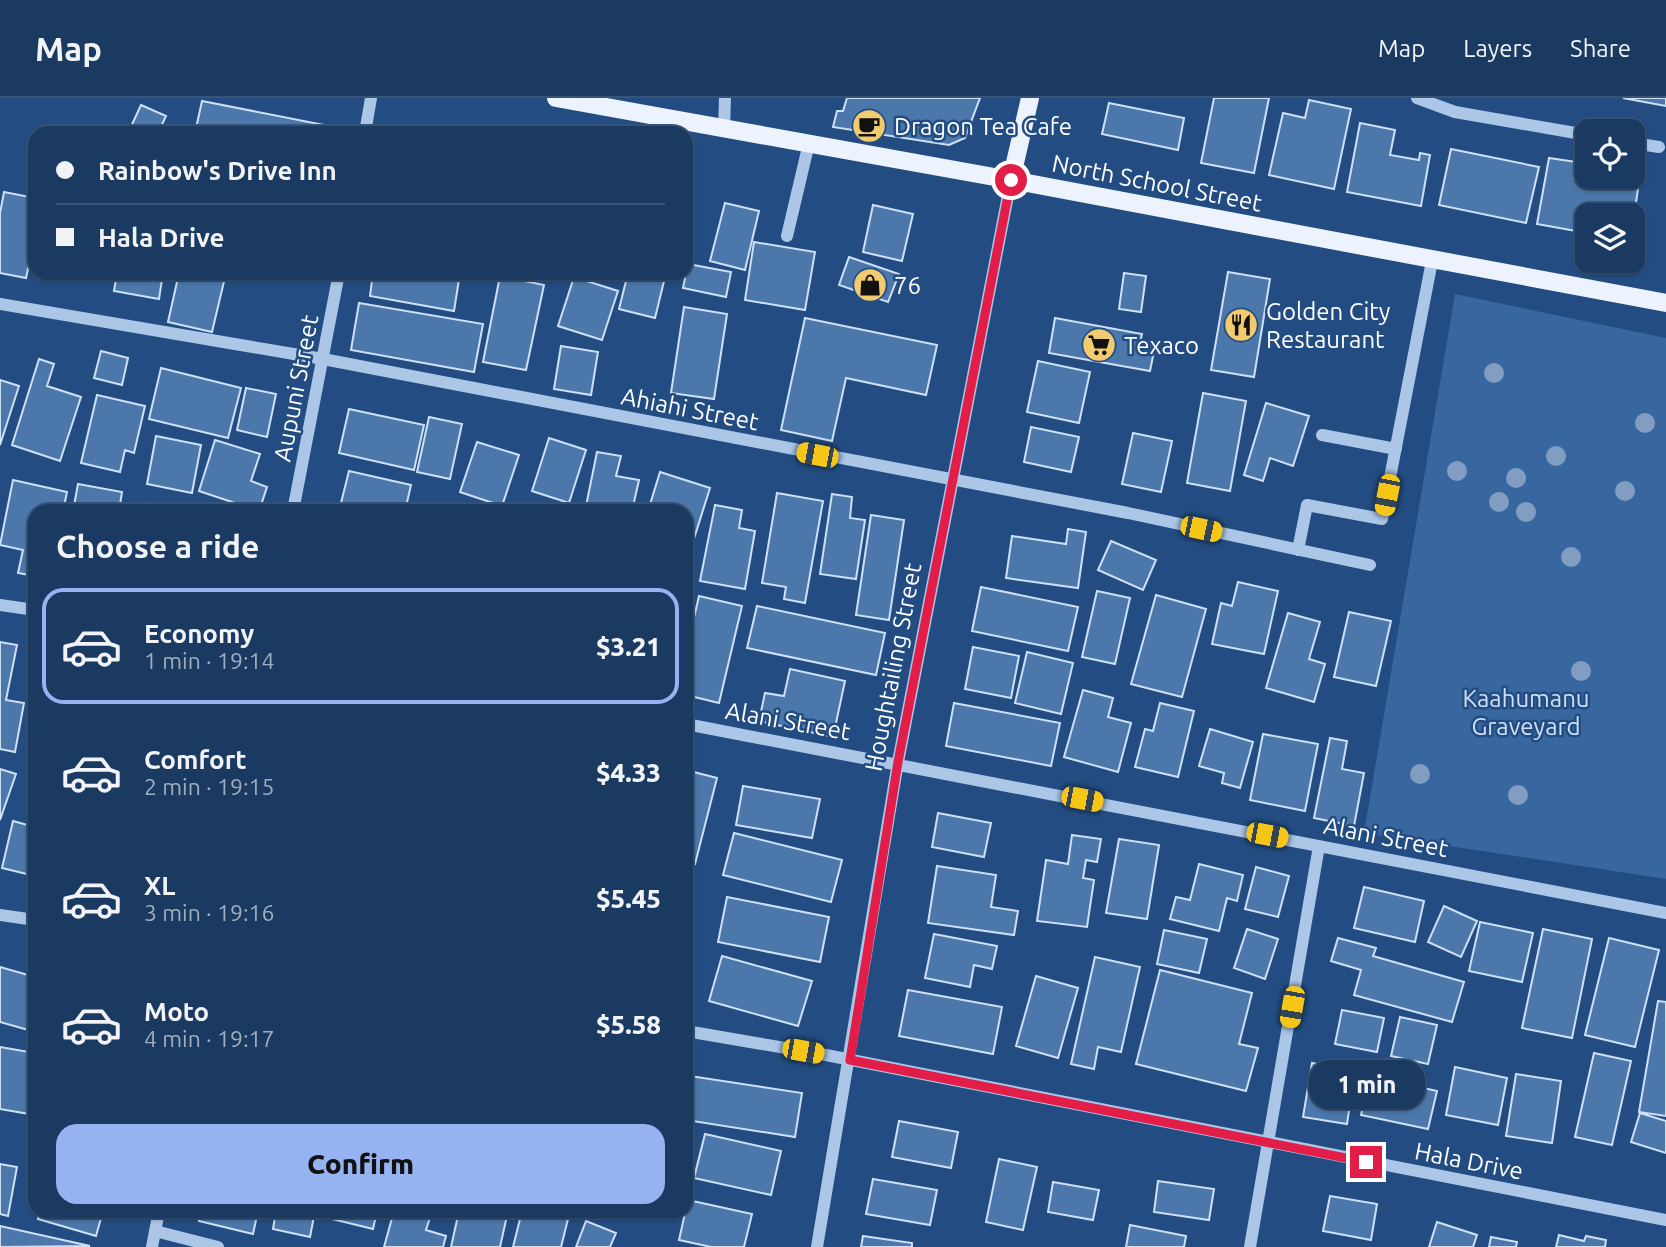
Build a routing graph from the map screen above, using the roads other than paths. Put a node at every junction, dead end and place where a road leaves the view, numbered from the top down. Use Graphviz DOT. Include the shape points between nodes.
graph roads {
  1 [pos="372,98"];
  2 [pos="556,98"];
  3 [pos="725,98"];
  4 [pos="1030,98"];
  5 [pos="1417,98"];
  6 [pos="366,126"];
  7 [pos="724,129"];
  8 [pos="1575,133"];
  9 [pos="809,143"];
  10 [pos="1645,145"];
  11 [pos="1659,147"];
  12 [pos="1011,180"];
  13 [pos="787,236"];
  14 [pos="1432,261"];
  15 [pos="338,280"];
  16 [pos="1666,303"];
  17 [pos="0,304"];
  18 [pos="323,359"];
  19 [pos="1322,435"];
  20 [pos="1396,449"];
  21 [pos="955,482"];
  22 [pos="294,504"];
  23 [pos="1298,550"];
  24 [pos="1370,565"];
  25 [pos="0,605"];
  26 [pos="28,609"];
  27 [pos="693,725"];
  28 [pos="898,762"];
  29 [pos="1319,846"];
  30 [pos="1666,913"];
  31 [pos="0,915"];
  32 [pos="28,919"];
  33 [pos="693,1032"];
  34 [pos="850,1060"];
  35 [pos="1268,1142"];
  36 [pos="158,1218"];
  37 [pos="1666,1220"];
  38 [pos="155,1231"];
  39 [pos="152,1247"];
  40 [pos="218,1247"];
  41 [pos="817,1247"];
  42 [pos="1250,1247"];
  1 -- 6 [label="street"];
  2 -- 7 [label="main road, North School Street"];
  3 -- 7 [label="street"];
  4 -- 12 [label="main road, Houghtailing Street"];
  5 -- 8 [label="street" via="1455,112"];
  7 -- 9 [label="main road, North School Street"];
  9 -- 12 [label="main road, North School Street"];
  9 -- 13 [label="street"];
  10 -- 11 [label="street"];
  12 -- 14 [label="main road, North School Street"];
  12 -- 21 [label="street, Houghtailing Street"];
  14 -- 16 [label="main road, North School Street"];
  14 -- 20 [label="street"];
  15 -- 18 [label="street, Aupuni Street"];
  17 -- 18 [label="street, Ahiahi Street"];
  18 -- 21 [label="street, Ahiahi Street"];
  18 -- 22 [label="street, Aupuni Street"];
  19 -- 20 [label="street"];
  20 -- 23 [label="street" via="1382,519 1307,505"];
  21 -- 23 [label="street, Ahiahi Street"];
  21 -- 28 [label="street, Houghtailing Street"];
  23 -- 24 [label="street, Ahiahi Street"];
  25 -- 26 [label="street"];
  27 -- 28 [label="street, Alani Street"];
  28 -- 29 [label="street, Alani Street"];
  28 -- 34 [label="street, Houghtailing Street"];
  29 -- 30 [label="street, Alani Street"];
  29 -- 35 [label="street"];
  31 -- 32 [label="street"];
  33 -- 34 [label="street, Hala Drive"];
  34 -- 35 [label="street, Hala Drive"];
  34 -- 41 [label="street, Houghtailing Street"];
  35 -- 37 [label="street, Hala Drive"];
  35 -- 42 [label="street"];
  36 -- 38 [label="street"];
  38 -- 39 [label="street"];
  38 -- 40 [label="street"];
}
